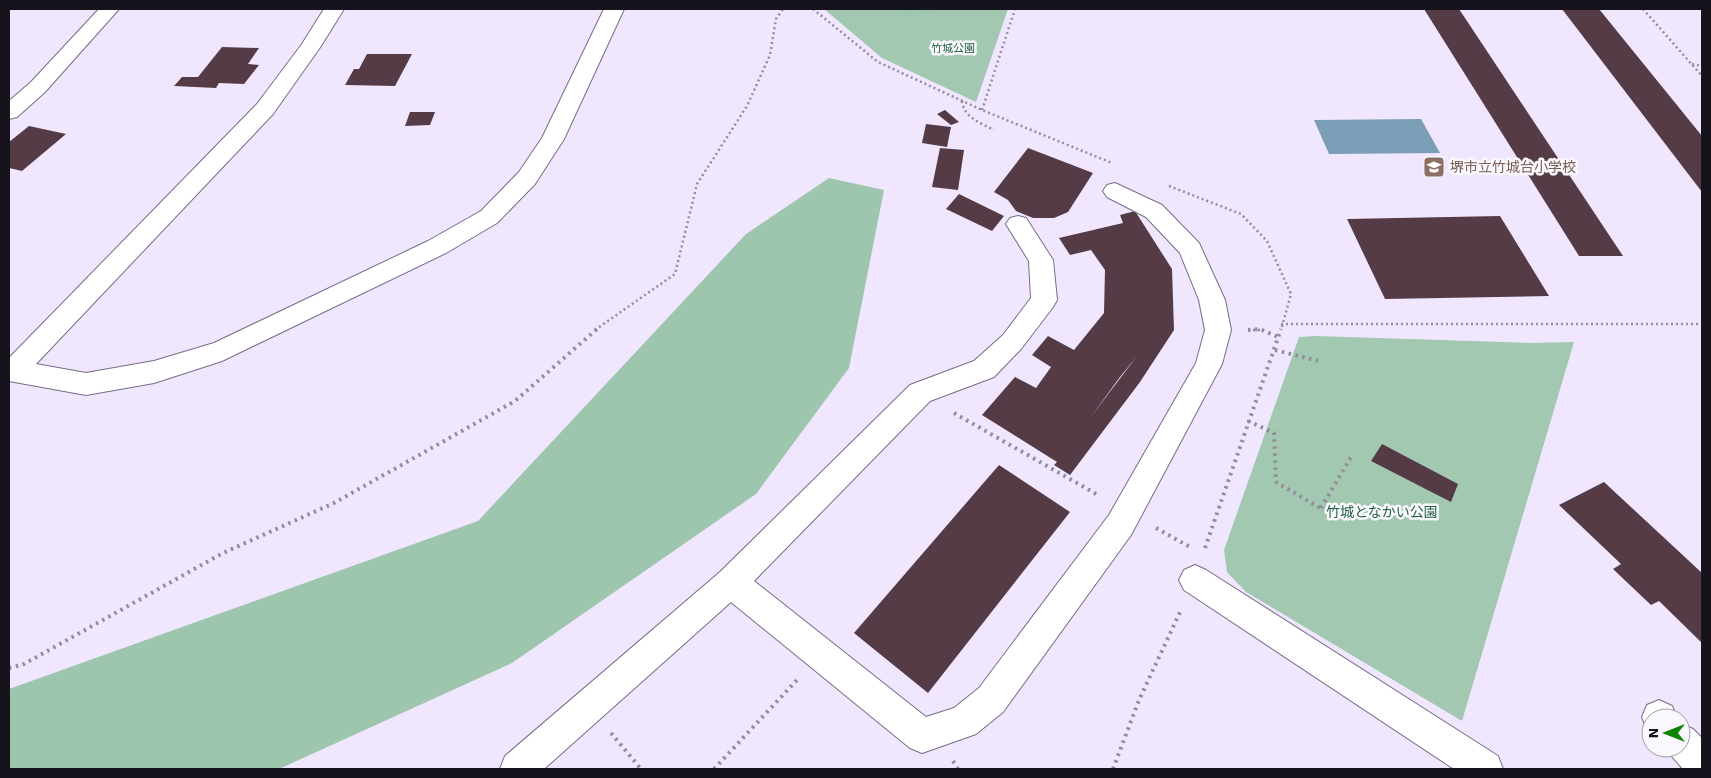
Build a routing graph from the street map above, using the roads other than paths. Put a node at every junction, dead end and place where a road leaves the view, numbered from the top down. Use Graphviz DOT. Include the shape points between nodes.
graph roads {
  1 [pos="109,9"];
  2 [pos="334,9"];
  3 [pos="614,9"];
  4 [pos="9,112"];
  5 [pos="1115,191"];
  6 [pos="1018,224"];
  7 [pos="11,370"];
  8 [pos="1199,567"];
  9 [pos="731,582"];
  10 [pos="1691,752"];
  11 [pos="1702,764"];
  12 [pos="518,769"];
  13 [pos="1485,769"];
  1 -- 4 [label="street" via="38,87"];
  2 -- 7 [label="street" via="265,109"];
  3 -- 7 [label="street" via="553,140 527,178 489,217 437,248 222,351 154,372 86,384"];
  5 -- 9 [label="street" via="1154,211 1190,249 1212,300 1218,330 1209,364 1120,524 991,700 964,722 922,736"];
  6 -- 9 [label="street" via="1041,260 1044,300 1012,342 984,369 920,394"];
  8 -- 13 [label="street"];
  9 -- 12 [label="street"];
  10 -- 11 [label="street"];
}
